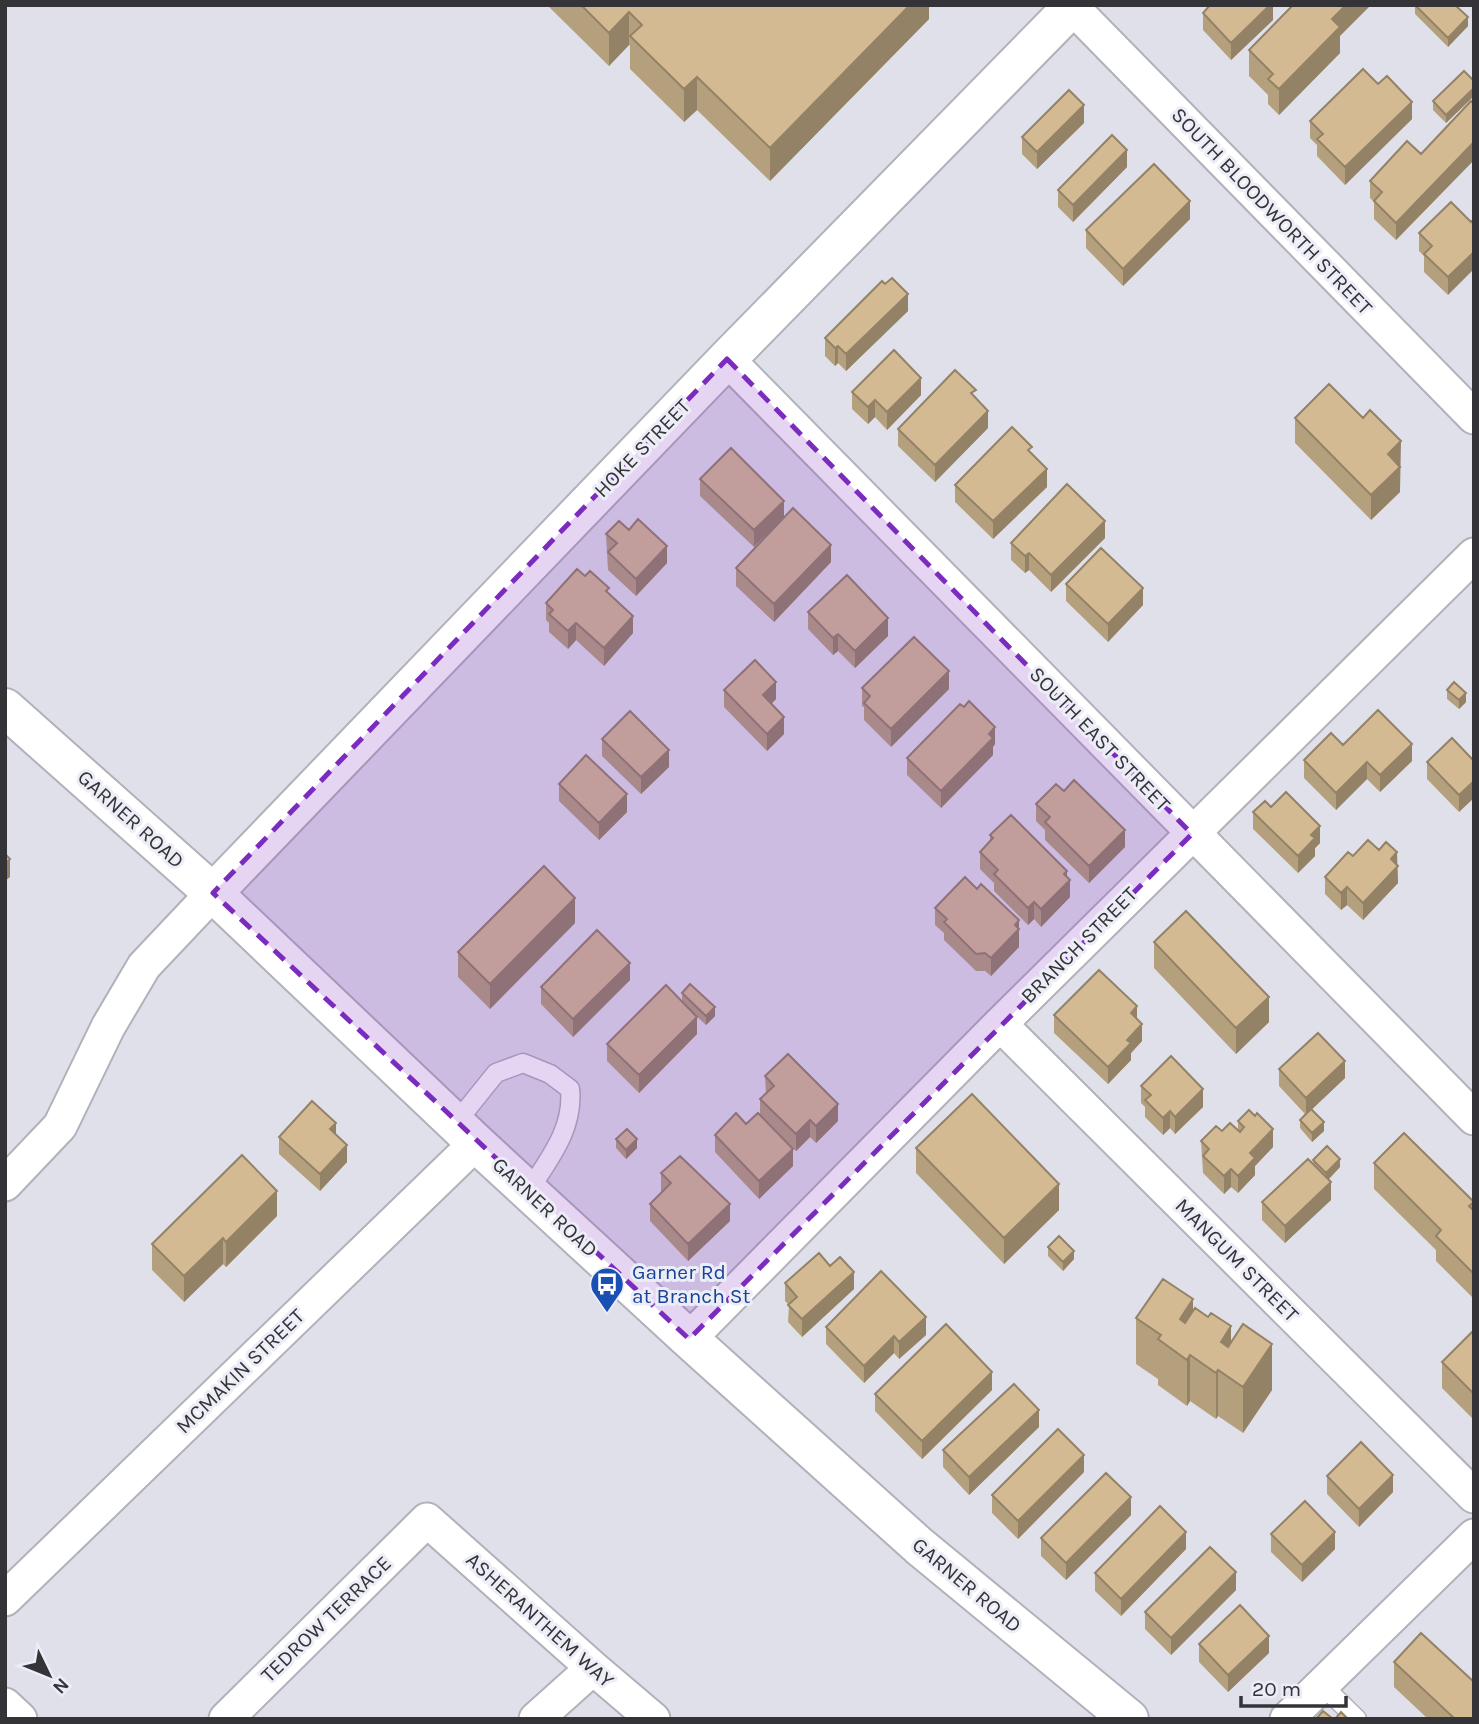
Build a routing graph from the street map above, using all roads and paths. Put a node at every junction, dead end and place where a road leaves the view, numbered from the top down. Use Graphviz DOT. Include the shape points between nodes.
graph roads {
  1 [pos="1072,6"];
  2 [pos="727,359"];
  3 [pos="1474,417"];
  4 [pos="1474,555"];
  5 [pos="5,708"];
  6 [pos="1192,834"];
  7 [pos="213,893"];
  8 [pos="1000,1024"];
  9 [pos="1474,1118"];
  10 [pos="466,1133"];
  11 [pos="5,1184"];
  12 [pos="528,1192"];
  13 [pos="689,1339"];
  14 [pos="1474,1496"];
  15 [pos="427,1520"];
  16 [pos="1474,1536"];
  17 [pos="5,1599"];
  18 [pos="593,1668"];
  19 [pos="1322,1685"];
  20 [pos="5,1705"];
  21 [pos="20,1719"];
  22 [pos="226,1719"];
  23 [pos="537,1719"];
  24 [pos="653,1719"];
  25 [pos="1129,1719"];
  26 [pos="1287,1719"];
  27 [pos="1357,1719"];
  1 -- 2 [label="main road, HOKE STREET"];
  1 -- 3 [label="street, SOUTH BLOODWORTH STREET"];
  2 -- 6 [label="street, SOUTH EAST STREET"];
  2 -- 7 [label="main road, HOKE STREET"];
  4 -- 6 [label="street, BRANCH STREET"];
  5 -- 7 [label="main road, GARNER ROAD"];
  6 -- 8 [label="street, BRANCH STREET"];
  6 -- 9 [label="street, SOUTH EAST STREET"];
  7 -- 10 [label="main road, GARNER ROAD"];
  7 -- 11 [label="street" via="144,966 108,1027 60,1126"];
  8 -- 13 [label="street, BRANCH STREET"];
  8 -- 14 [label="street, MANGUM STREET"];
  10 -- 12 [label="main road, GARNER ROAD"];
  10 -- 12 [label="lane" via="496,1073 523,1063 550,1074 569,1089 572,1109 560,1140"];
  10 -- 17 [label="street, MCMAKIN STREET"];
  12 -- 13 [label="main road, GARNER ROAD"];
  13 -- 25 [label="main road, GARNER ROAD" via="919,1546"];
  15 -- 18 [label="street, ASHERANTHEM WAY"];
  15 -- 22 [label="street, TEDROW TERRACE"];
  16 -- 19 [label="street"];
  18 -- 23 [label="street"];
  18 -- 24 [label="street, ASHERANTHEM WAY"];
  19 -- 26 [label="street"];
  19 -- 27 [label="lane"];
  20 -- 21 [label="street"];
}
